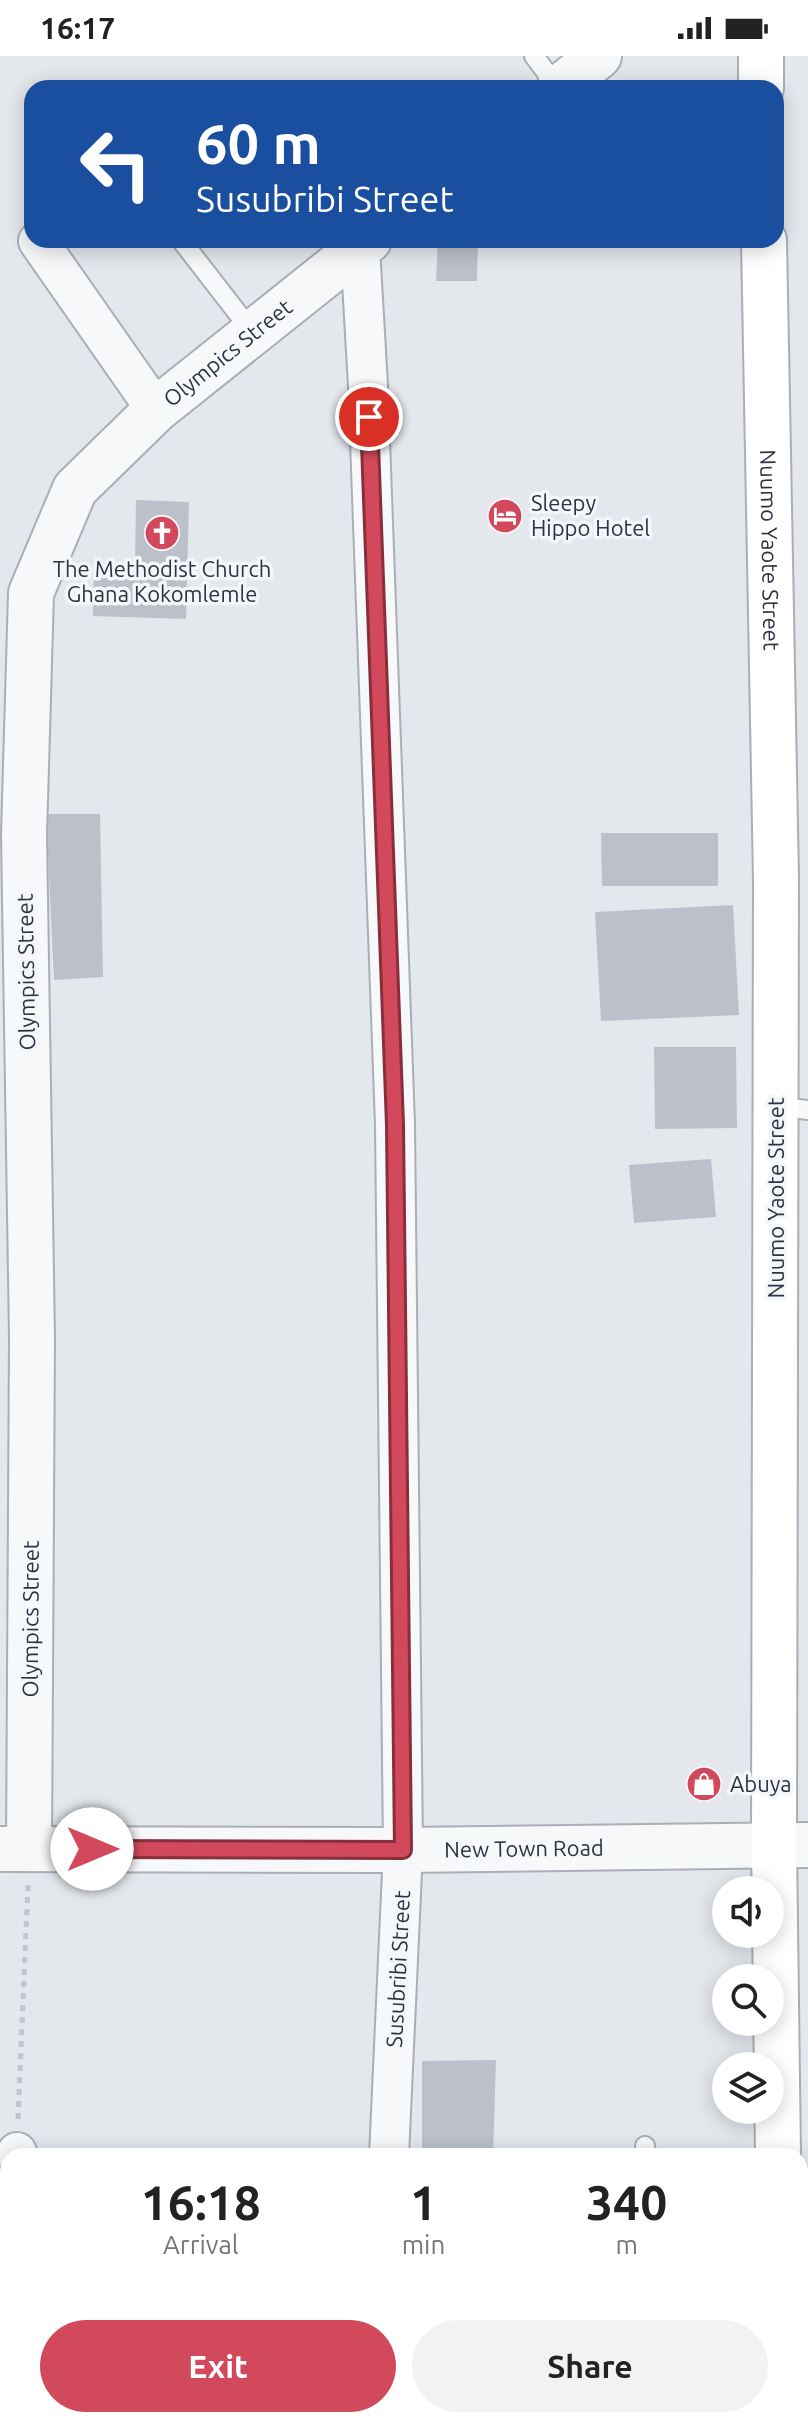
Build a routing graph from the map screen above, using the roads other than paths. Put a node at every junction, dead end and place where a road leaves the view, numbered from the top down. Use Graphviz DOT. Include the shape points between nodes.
graph roads {
  1 [pos="534,56"];
  2 [pos="599,56"];
  3 [pos="761,56"];
  4 [pos="552,80"];
  5 [pos="568,80"];
  6 [pos="761,80"];
  7 [pos="43,248"];
  8 [pos="187,248"];
  9 [pos="359,248"];
  10 [pos="364,248"];
  11 [pos="764,248"];
  12 [pos="253,333"];
  13 [pos="156,410"];
  14 [pos="12,835"];
  15 [pos="792,1108"];
  16 [pos="791,1845"];
  17 [pos="15,1849"];
  18 [pos="403,1850"];
  19 [pos="389,2148"];
  20 [pos="778,2148"];
  1 -- 4 [label="lane"];
  2 -- 5 [label="street"];
  3 -- 6 [label="main road"];
  7 -- 13 [label="street"];
  8 -- 12 [label="lane"];
  9 -- 12 [label="street, Olympics Street"];
  10 -- 18 [label="street, Susubribi Street" via="395,1125"];
  11 -- 15 [label="main road, Nuumo Yaote Street" via="776,880"];
  12 -- 13 [label="street, Olympics Street"];
  13 -- 14 [label="street, Olympics Street" via="75,489 31,593"];
  14 -- 17 [label="street, Olympics Street" via="32,1338"];
  15 -- 16 [label="main road, Nuumo Yaote Street"];
  16 -- 18 [label="street, New Town Road"];
  16 -- 20 [label="main road, Nuumo Yaote Street"];
  17 -- 18 [label="street, New Town Road"];
  18 -- 19 [label="street, Susubribi Street"];
}
